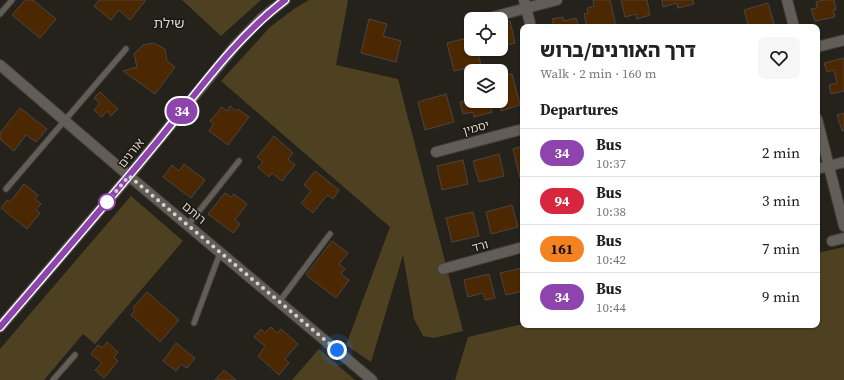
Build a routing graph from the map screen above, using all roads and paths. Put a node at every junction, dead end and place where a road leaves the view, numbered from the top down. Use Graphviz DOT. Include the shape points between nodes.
graph roads {
  1 [pos="12,0"];
  2 [pos="285,0"];
  3 [pos="557,0"];
  4 [pos="787,0"];
  5 [pos="525,4"];
  6 [pos="504,12"];
  7 [pos="0,14"];
  8 [pos="530,24"];
  9 [pos="793,24"];
  10 [pos="844,40"];
  11 [pos="820,46"];
  12 [pos="126,49"];
  13 [pos="0,65"];
  14 [pos="65,121"];
  15 [pos="520,130"];
  16 [pos="820,131"];
  17 [pos="436,152"];
  18 [pos="239,161"];
  19 [pos="844,162"];
  20 [pos="829,166"];
  21 [pos="820,168"];
  22 [pos="129,176"];
  23 [pos="6,189"];
  24 [pos="188,225"];
  25 [pos="844,226"];
  26 [pos="330,234"];
  27 [pos="844,238"];
  28 [pos="832,241"];
  29 [pos="520,249"];
  30 [pos="220,253"];
  31 [pos="443,269"];
  32 [pos="279,302"];
  33 [pos="194,323"];
  34 [pos="0,327"];
  35 [pos="75,355"];
  36 [pos="53,380"];
  37 [pos="372,380"];
  1 -- 7 [label="lane"];
  2 -- 22 [label="street, אורנים" via="262,18 235,46"];
  3 -- 5 [label="street"];
  4 -- 9 [label="street"];
  5 -- 6 [label="street"];
  5 -- 8 [label="street"];
  10 -- 11 [label="street"];
  12 -- 14 [label="lane"];
  13 -- 14 [label="street, רותם"];
  14 -- 22 [label="street, רותם"];
  14 -- 23 [label="lane"];
  15 -- 17 [label="street, יסמין"];
  16 -- 20 [label="street"];
  18 -- 24 [label="lane"];
  19 -- 20 [label="street"];
  20 -- 21 [label="street"];
  20 -- 25 [label="street"];
  22 -- 24 [label="street, רותם"];
  22 -- 34 [label="street, אורנים"];
  24 -- 30 [label="street, רותם"];
  26 -- 32 [label="lane"];
  27 -- 28 [label="street"];
  29 -- 31 [label="street, ורד"];
  30 -- 32 [label="street, רותם"];
  30 -- 33 [label="lane"];
  32 -- 37 [label="street, רותם"];
  35 -- 36 [label="lane"];
}
